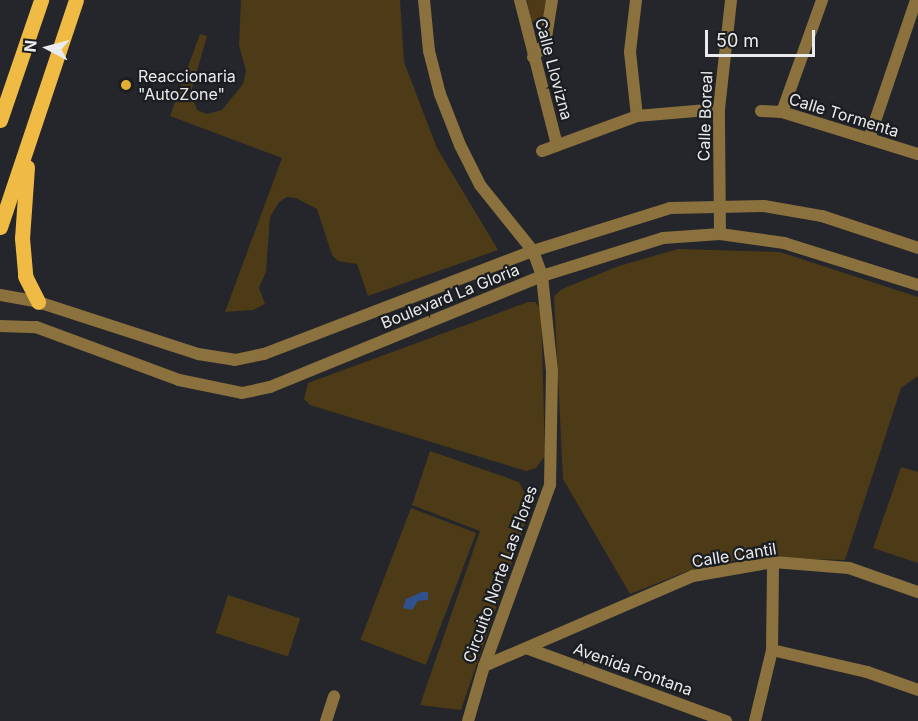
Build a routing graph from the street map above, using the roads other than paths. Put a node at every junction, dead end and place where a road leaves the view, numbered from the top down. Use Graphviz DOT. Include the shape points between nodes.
graph roads {
  1 [pos="42,0"];
  2 [pos="76,0"];
  3 [pos="424,0"];
  4 [pos="520,0"];
  5 [pos="552,0"];
  6 [pos="636,0"];
  7 [pos="731,0"];
  8 [pos="822,0"];
  9 [pos="916,0"];
  10 [pos="533,57"];
  11 [pos="719,109"];
  12 [pos="760,111"];
  13 [pos="782,112"];
  14 [pos="637,116"];
  15 [pos="0,120"];
  16 [pos="869,139"];
  17 [pos="29,142"];
  18 [pos="557,145"];
  19 [pos="542,151"];
  20 [pos="918,154"];
  21 [pos="720,205"];
  22 [pos="0,227"];
  23 [pos="720,234"];
  24 [pos="918,248"];
  25 [pos="533,251"];
  26 [pos="542,276"];
  27 [pos="917,281"];
  28 [pos="0,295"];
  29 [pos="38,302"];
  30 [pos="0,326"];
  31 [pos="773,562"];
  32 [pos="918,592"];
  33 [pos="529,649"];
  34 [pos="772,650"];
  35 [pos="484,666"];
  36 [pos="918,690"];
  37 [pos="334,696"];
  38 [pos="326,721"];
  39 [pos="468,721"];
  40 [pos="726,721"];
  41 [pos="755,721"];
  1 -- 15 [label="main road"];
  2 -- 17 [label="main road"];
  3 -- 25 [label="street, Circuito Norte Las Flores" via="429,51 460,145 480,185"];
  4 -- 10 [label="street, Calle Llovizna"];
  5 -- 10 [label="street" via="545,44"];
  6 -- 14 [label="street" via="630,52"];
  7 -- 11 [label="street, Calle Boreal"];
  8 -- 13 [label="street"];
  9 -- 16 [label="street"];
  10 -- 18 [label="street, Calle Llovizna"];
  11 -- 14 [label="street"];
  11 -- 21 [label="street, Calle Boreal"];
  12 -- 13 [label="street, Calle Tormenta"];
  13 -- 16 [label="street, Calle Tormenta"];
  14 -- 18 [label="street"];
  16 -- 20 [label="street, Calle Tormenta"];
  17 -- 22 [label="main road"];
  17 -- 29 [label="main road" via="22,238 25,276"];
  18 -- 19 [label="street"];
  21 -- 23 [label="street, Calle Boreal"];
  21 -- 24 [label="street, Boulevard La Gloria" via="764,206 822,216"];
  21 -- 25 [label="street, Boulevard La Gloria" via="670,208"];
  23 -- 26 [label="street, Boulevard La Gloria" via="663,238"];
  23 -- 27 [label="street, Boulevard La Gloria" via="811,248"];
  25 -- 26 [label="street, Circuito Norte Las Flores"];
  25 -- 29 [label="street, Boulevard La Gloria" via="264,354 235,360 198,354"];
  26 -- 30 [label="street, Boulevard La Gloria" via="270,387 242,393 179,380 36,327"];
  26 -- 35 [label="street, Circuito Norte Las Flores" via="552,371 550,484"];
  28 -- 29 [label="street, Boulevard La Gloria"];
  31 -- 32 [label="street, Calle Cantil" via="849,568"];
  31 -- 33 [label="street, Calle Cantil" via="693,576"];
  31 -- 34 [label="street"];
  33 -- 35 [label="street, Calle Cantil"];
  33 -- 40 [label="street, Avenida Fontana"];
  34 -- 36 [label="street" via="867,672"];
  34 -- 41 [label="street"];
  35 -- 39 [label="street, Circuito Norte Las Flores"];
  37 -- 38 [label="street"];
}
